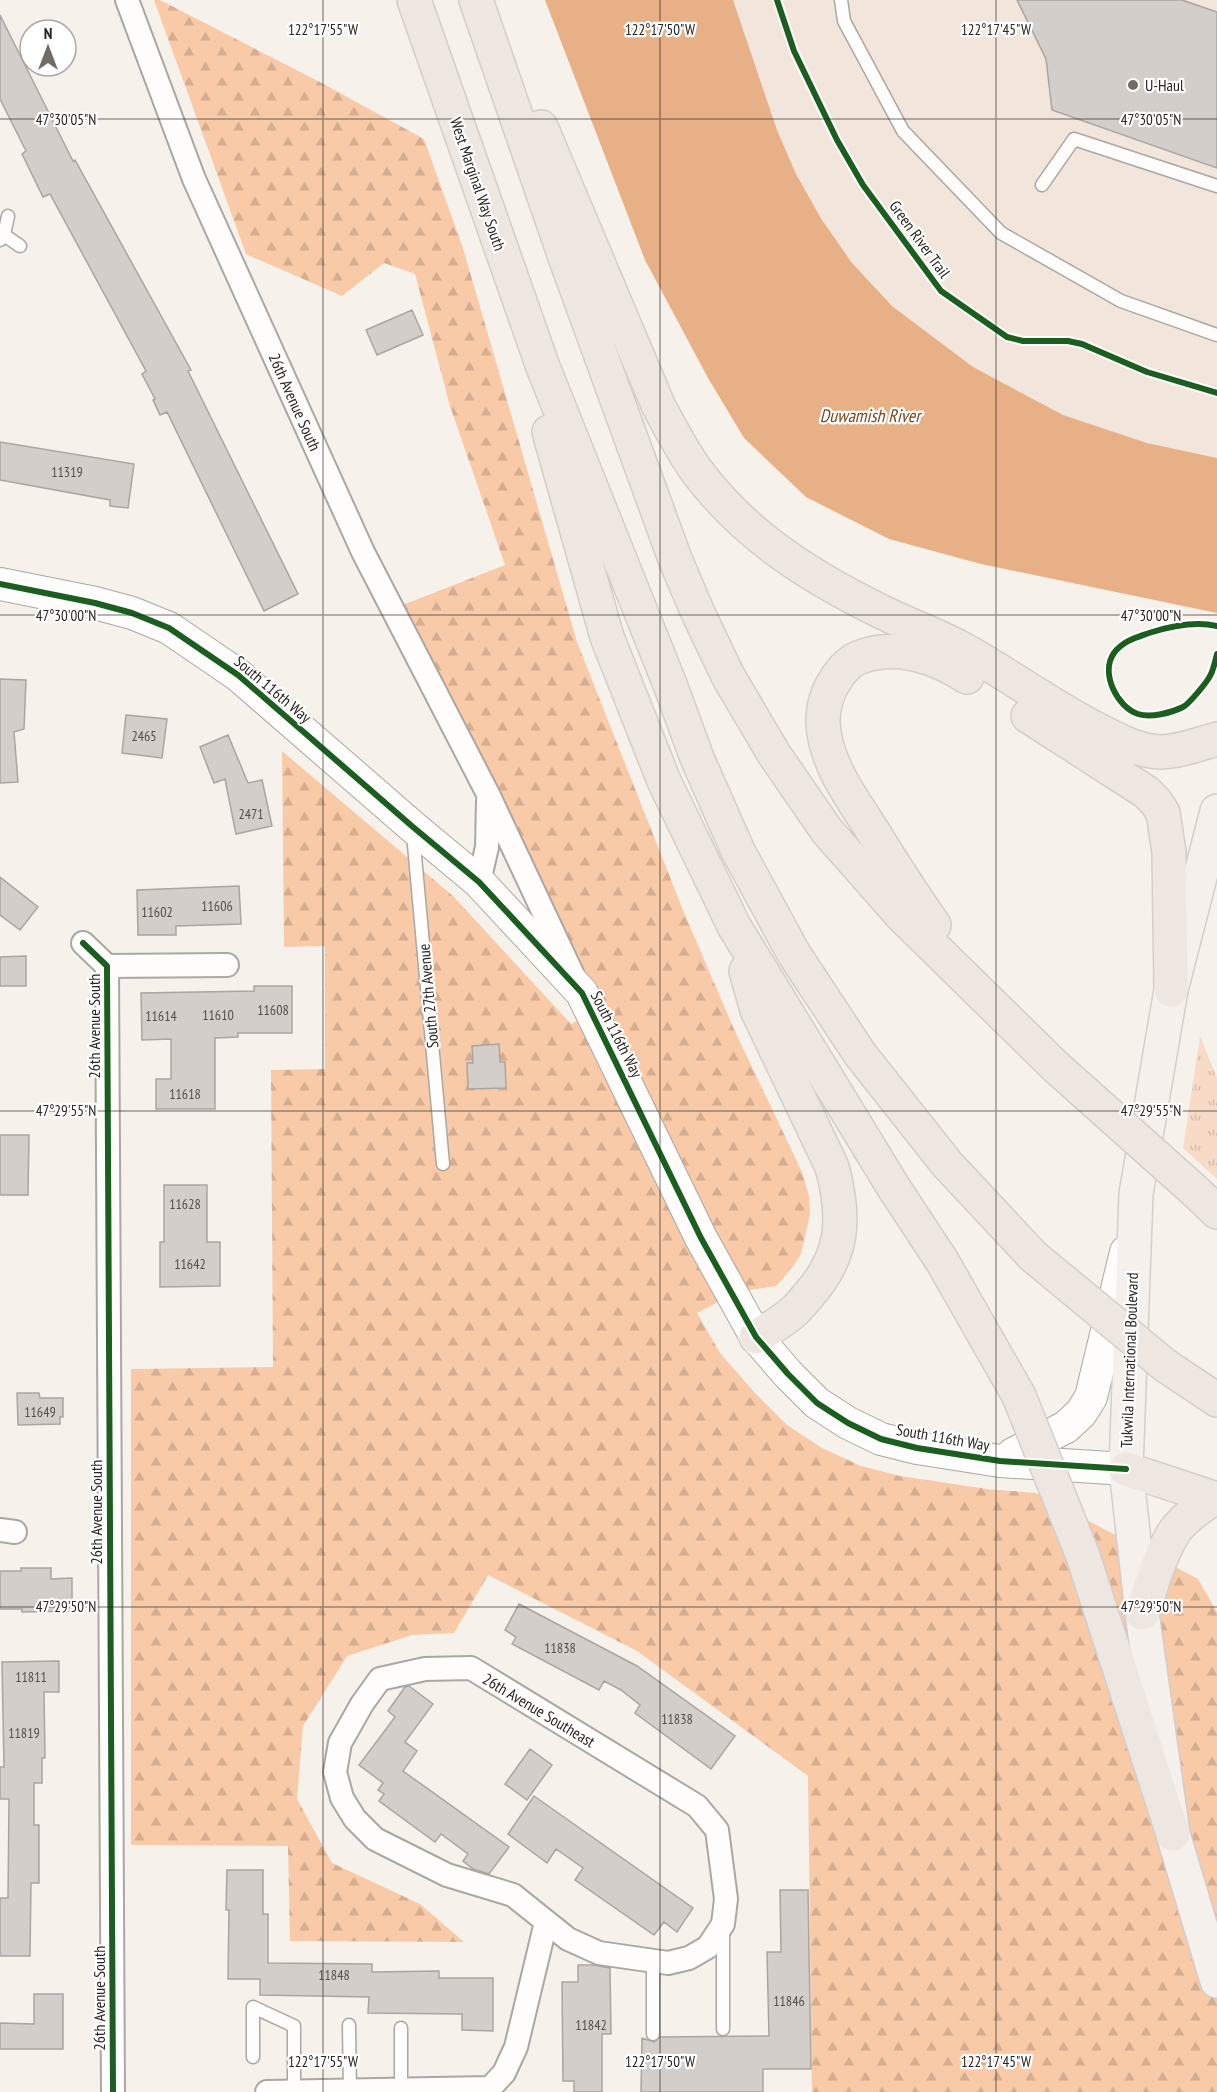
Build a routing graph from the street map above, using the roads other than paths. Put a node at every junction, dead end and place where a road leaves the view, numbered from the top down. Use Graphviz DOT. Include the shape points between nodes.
graph roads {
  1 [pos="127,0"];
  2 [pos="414,0"];
  3 [pos="476,0"];
  4 [pos="489,0"];
  5 [pos="841,0"];
  6 [pos="1042,185"];
  7 [pos="1217,186"];
  8 [pos="8,216"];
  9 [pos="2,238"];
  10 [pos="20,246"];
  11 [pos="1217,335"];
  12 [pos="543,368"];
  13 [pos="0,584"];
  14 [pos="1217,739"];
  15 [pos="488,794"];
  16 [pos="1217,811"];
  17 [pos="413,827"];
  18 [pos="479,882"];
  19 [pos="734,926"];
  20 [pos="83,943"];
  21 [pos="227,965"];
  22 [pos="107,966"];
  23 [pos="980,990"];
  24 [pos="1171,990"];
  25 [pos="582,993"];
  26 [pos="443,1164"];
  27 [pos="1206,1202"];
  28 [pos="1133,1222"];
  29 [pos="756,1337"];
  30 [pos="1217,1400"];
  31 [pos="1000,1461"];
  32 [pos="1126,1469"];
  33 [pos="1215,1498"];
  34 [pos="1142,1613"];
  35 [pos="1173,1834"];
  36 [pos="546,1922"];
  37 [pos="723,1924"];
  38 [pos="652,1960"];
  39 [pos="1217,1981"];
  40 [pos="349,2025"];
  41 [pos="401,2028"];
  42 [pos="723,2029"];
  43 [pos="652,2034"];
  44 [pos="253,2057"];
  45 [pos="401,2090"];
  46 [pos="350,2091"];
  47 [pos="113,2092"];
  48 [pos="267,2092"];
  49 [pos="294,2092"];
  1 -- 15 [label="street, 26th Avenue South" via="194,179 363,552"];
  2 -- 12 [label="highway, West Marginal Way South"];
  3 -- 23 [label="highway" via="675,559 728,676 774,754 827,831 903,917"];
  4 -- 14 [label="highway" via="655,398 679,445 726,505 783,555 819,579 969,652 1079,721 1121,742 1161,752"];
  5 -- 11 [label="lane" via="844,21 903,131 1001,233 1121,301"];
  6 -- 7 [label="lane" via="1074,139"];
  8 -- 9 [label="lane"];
  9 -- 10 [label="lane"];
  12 -- 19 [label="highway" via="544,416 607,637 664,781"];
  12 -- 30 [label="highway, West Marginal Way South, bridge" via="697,758 738,851 794,954 860,1054 925,1137 1033,1256 1166,1366"];
  13 -- 17 [label="street, South 116th Way" via="95,603 169,628 238,675"];
  15 -- 18 [label="street, 26th Avenue South" via="487,847"];
  15 -- 25 [label="street, 26th Avenue South"];
  16 -- 24 [label="main road, Tukwila International Boulevard"];
  17 -- 18 [label="street, South 116th Way"];
  17 -- 26 [label="lane, South 27th Avenue"];
  18 -- 25 [label="street, South 116th Way"];
  19 -- 29 [label="highway" via="757,1010 832,1167 840,1194 841,1218 831,1264 792,1313"];
  19 -- 35 [label="highway, bridge" via="942,1261 1019,1396 1083,1556"];
  20 -- 22 [label="street, 26th Avenue South"];
  21 -- 22 [label="street"];
  22 -- 47 [label="street, 26th Avenue South"];
  23 -- 24 [label="highway" via="907,886 835,767 823,723 825,701 839,674 862,656 907,653 952,667 1156,802 1163,813 1169,852"];
  23 -- 27 [label="highway, bridge" via="1056,1067"];
  24 -- 28 [label="main road, Tukwila International Boulevard"];
  25 -- 29 [label="street, South 116th Way" via="701,1238"];
  28 -- 31 [label="street" via="1091,1397 1066,1427"];
  28 -- 32 [label="main road, Tukwila International Boulevard"];
  29 -- 31 [label="street, South 116th Way" via="817,1403 848,1423 882,1439 917,1448"];
  31 -- 32 [label="street, South 116th Way"];
  32 -- 33 [label="highway"];
  32 -- 34 [label="main road, Tukwila International Boulevard"];
  33 -- 34 [label="highway" via="1176,1528"];
  34 -- 35 [label="main road, Tukwila International Boulevard"];
  35 -- 39 [label="main road, Tukwila International Boulevard"];
  36 -- 37 [label="street, 26th Avenue Southeast" via="513,1895 447,1875 375,1839 355,1819 342,1798 334,1772 340,1743 380,1679 425,1670 471,1668 697,1806 717,1830 726,1899"];
  36 -- 38 [label="street, 26th Avenue Southeast" via="568,1939 599,1953"];
  36 -- 45 [label="street" via="516,2047 504,2073 490,2088"];
  37 -- 38 [label="street, 26th Avenue Southeast" via="708,1947 689,1958 668,1963"];
  37 -- 42 [label="lane"];
  38 -- 43 [label="lane"];
  40 -- 46 [label="lane"];
  41 -- 45 [label="lane"];
  44 -- 49 [label="lane" via="253,2007 294,2026"];
  45 -- 46 [label="street"];
  46 -- 49 [label="street"];
  48 -- 49 [label="street"];
}
